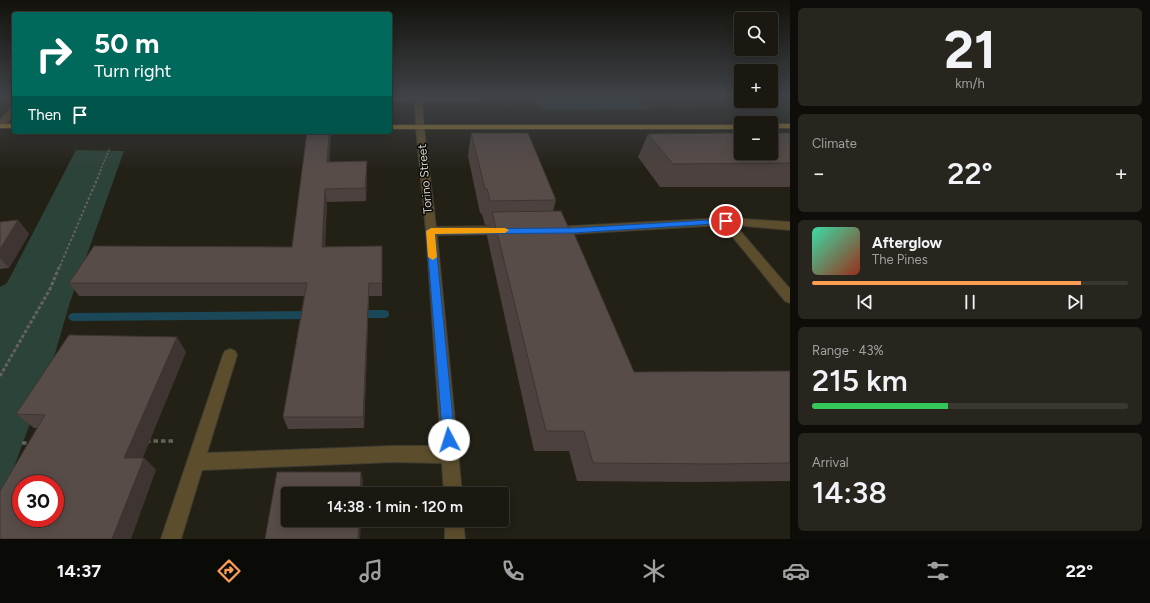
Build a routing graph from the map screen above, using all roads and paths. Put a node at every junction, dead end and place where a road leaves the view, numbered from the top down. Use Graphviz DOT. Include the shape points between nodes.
graph roads {
  1 [pos="420,120"];
  2 [pos="0,126"];
  3 [pos="12,126"];
  4 [pos="734,126"];
  5 [pos="778,126"];
  6 [pos="790,126"];
  7 [pos="392,127"];
  8 [pos="420,128"];
  9 [pos="110,148"];
  10 [pos="726,221"];
  11 [pos="790,226"];
  12 [pos="515,230"];
  13 [pos="546,230"];
  14 [pos="431,231"];
  15 [pos="790,298"];
  16 [pos="230,355"];
  17 [pos="0,376"];
  18 [pos="141,441"];
  19 [pos="22,443"];
  20 [pos="38,443"];
  21 [pos="450,455"];
  22 [pos="196,462"];
  23 [pos="452,487"];
  24 [pos="454,527"];
  25 [pos="171,539"];
  26 [pos="455,539"];
  1 -- 8 [label="street, Torino Street"];
  2 -- 3 [label="main road"];
  4 -- 8 [label="main road"];
  5 -- 6 [label="main road"];
  7 -- 8 [label="main road"];
  8 -- 14 [label="street, Torino Street"];
  9 -- 17 [label="path" via="50,289"];
  10 -- 11 [label="street"];
  10 -- 13 [label="street"];
  10 -- 15 [label="street"];
  12 -- 14 [label="street"];
  14 -- 21 [label="street, Torino Street"];
  16 -- 22 [label="street"];
  18 -- 22 [label="path" via="181,441"];
  19 -- 20 [label="path"];
  21 -- 22 [label="street" via="393,454"];
  21 -- 23 [label="street, Torino Street"];
  22 -- 25 [label="street"];
  24 -- 26 [label="street"];
}
